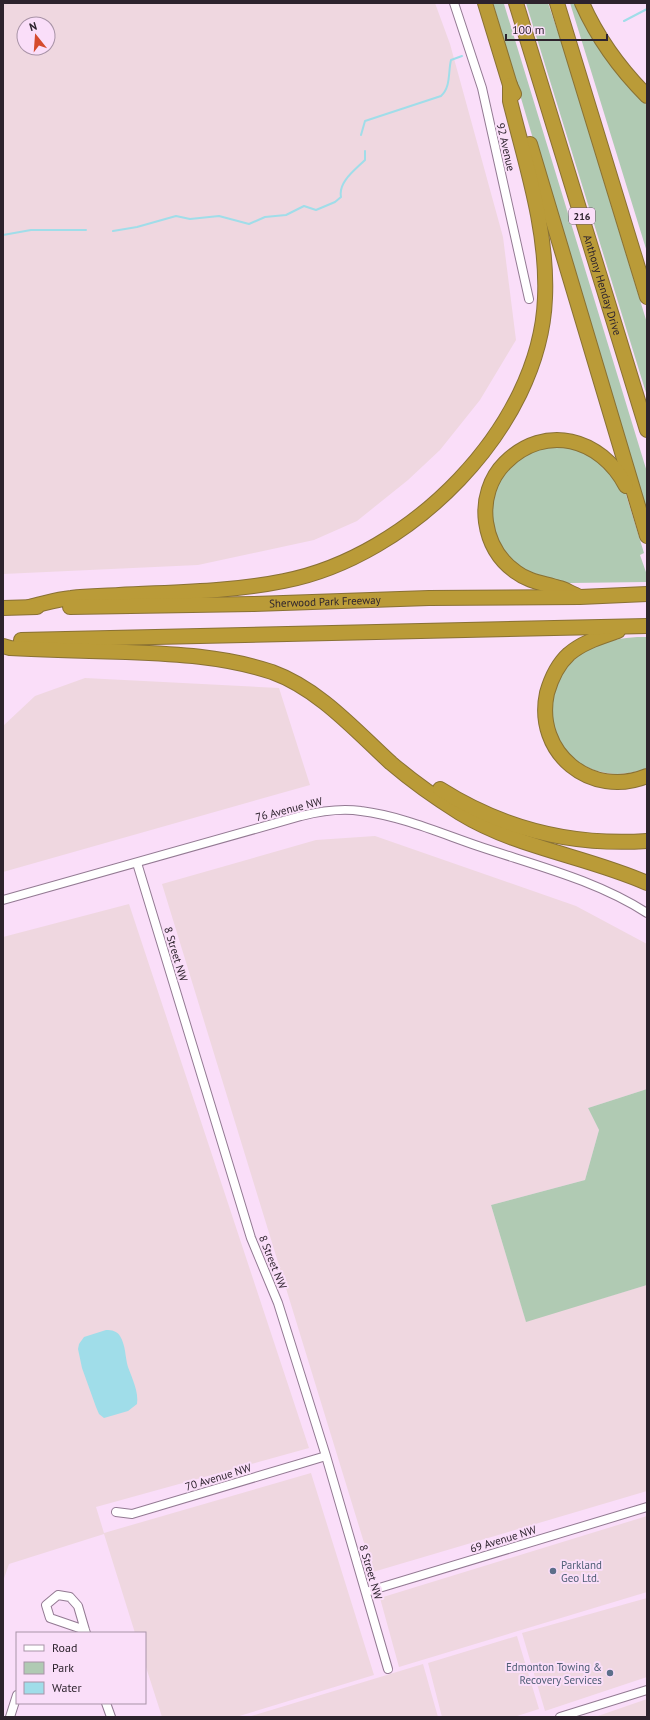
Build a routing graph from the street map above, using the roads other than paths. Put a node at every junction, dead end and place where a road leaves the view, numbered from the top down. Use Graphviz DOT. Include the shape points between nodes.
graph roads {
  1 [pos="454,3"];
  2 [pos="485,3"];
  3 [pos="516,3"];
  4 [pos="557,3"];
  5 [pos="582,3"];
  6 [pos="510,85"];
  7 [pos="647,96"];
  8 [pos="647,297"];
  9 [pos="529,299"];
  10 [pos="647,430"];
  11 [pos="638,507"];
  12 [pos="647,536"];
  13 [pos="647,594"];
  14 [pos="580,597"];
  15 [pos="29,607"];
  16 [pos="3,608"];
  17 [pos="632,626"];
  18 [pos="647,626"];
  19 [pos="3,640"];
  20 [pos="3,646"];
  21 [pos="349,723"];
  22 [pos="647,776"];
  23 [pos="647,841"];
  24 [pos="137,863"];
  25 [pos="647,883"];
  26 [pos="3,900"];
  27 [pos="646,912"];
  28 [pos="326,1456"];
  29 [pos="647,1507"];
  30 [pos="116,1512"];
  31 [pos="366,1592"];
  32 [pos="85,1631"];
  33 [pos="388,1669"];
  34 [pos="647,1690"];
  35 [pos="16,1697"];
  36 [pos="106,1704"];
  37 [pos="10,1717"];
  38 [pos="111,1717"];
  39 [pos="560,1717"];
  1 -- 9 [label="street, 92 Avenue" via="482,88"];
  2 -- 6 [label="highway"];
  3 -- 10 [label="highway, Anthony Henday Drive / 216"];
  4 -- 8 [label="highway"];
  5 -- 7 [label="highway" via="609,52 621,69"];
  6 -- 11 [label="highway"];
  6 -- 15 [label="highway" via="510,101 534,196 544,252 543,320 530,367 509,414 474,464 451,489 410,524 372,548 324,570 287,581 245,588 70,598"];
  11 -- 12 [label="highway"];
  11 -- 14 [label="highway" via="621,475 604,456 577,442 549,440 533,444 510,458 494,477 485,515 490,540 500,558 527,579 560,588"];
  13 -- 14 [label="highway, Sherwood Park Freeway"];
  14 -- 15 [label="highway, Sherwood Park Freeway"];
  15 -- 16 [label="highway, Sherwood Park Freeway"];
  17 -- 18 [label="highway"];
  17 -- 19 [label="highway"];
  17 -- 22 [label="highway" via="592,640 568,655 553,676 546,699 545,714 549,733 558,751 578,771 600,781 613,782 632,781"];
  20 -- 21 [label="highway" via="181,654 241,663 294,682"];
  21 -- 23 [label="highway" via="425,779 486,814 540,832 581,840"];
  21 -- 25 [label="highway" via="409,778 480,824 527,844"];
  24 -- 26 [label="street, 76 Avenue NW"];
  24 -- 27 [label="street, 76 Avenue NW" via="318,812 359,811 386,815 585,882 618,896"];
  24 -- 28 [label="street, 8 Street NW" via="251,1238 278,1303"];
  28 -- 30 [label="street, 70 Avenue NW" via="132,1514"];
  28 -- 31 [label="street, 8 Street NW"];
  29 -- 31 [label="street, 69 Avenue NW"];
  31 -- 33 [label="street, 8 Street NW"];
  32 -- 32 [label="street" via="78,1606 70,1597 58,1595 46,1605 50,1618"];
  34 -- 39 [label="street"];
  35 -- 37 [label="street"];
  36 -- 38 [label="street"];
}
